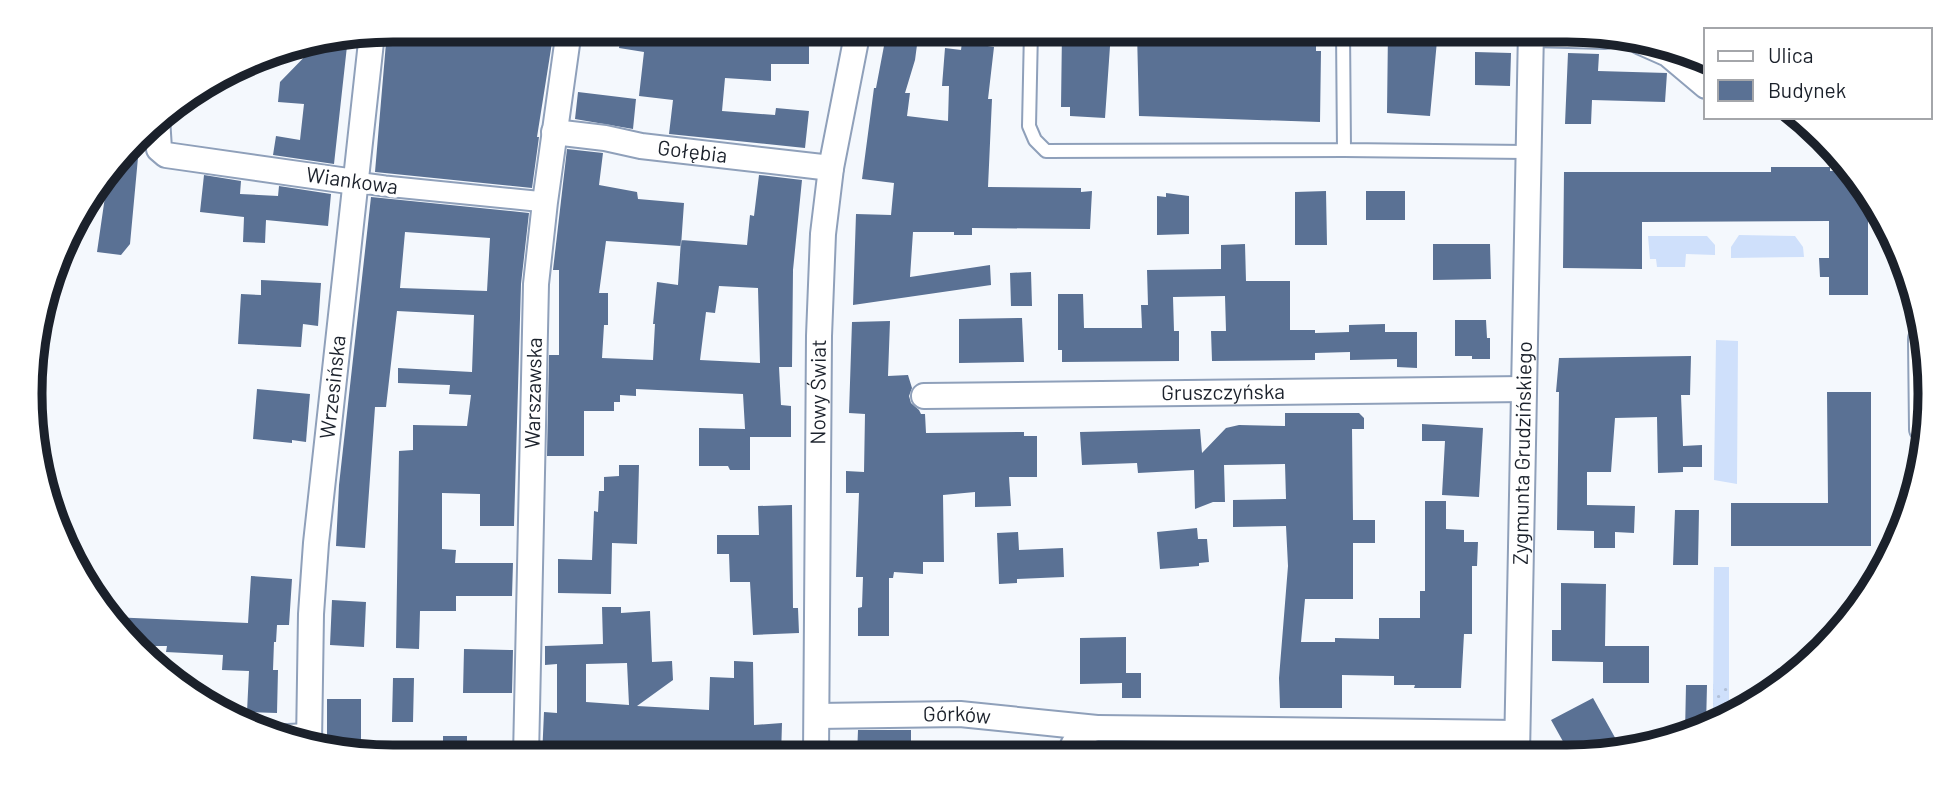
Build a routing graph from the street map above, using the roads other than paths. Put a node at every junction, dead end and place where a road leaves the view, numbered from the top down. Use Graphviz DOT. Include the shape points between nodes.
graph roads {
  1 [pos="567,42"];
  2 [pos="856,42"];
  3 [pos="1031,42"];
  4 [pos="1343,42"];
  5 [pos="1531,42"];
  6 [pos="372,43"];
  7 [pos="1675,60"];
  8 [pos="1704,84"];
  9 [pos="554,132"];
  10 [pos="158,133"];
  11 [pos="1344,149"];
  12 [pos="1528,152"];
  13 [pos="831,168"];
  14 [pos="355,181"];
  15 [pos="545,202"];
  16 [pos="1524,389"];
  17 [pos="924,396"];
  18 [pos="817,716"];
  19 [pos="1097,728"];
  20 [pos="309,734"];
  21 [pos="1517,744"];
  22 [pos="526,745"];
  23 [pos="817,745"];
  24 [pos="1074,745"];
  1 -- 9 [label="street, Warszawska"];
  2 -- 13 [label="street, Nowy Świat"];
  3 -- 11 [label="lane" via="1029,126 1034,140 1046,151"];
  4 -- 11 [label="lane"];
  5 -- 12 [label="street, Zygmunta Grudzińskiego"];
  6 -- 14 [label="street, Wrzesińska"];
  7 -- 8 [label="street"];
  9 -- 13 [label="street, Gołębia"];
  9 -- 15 [label="street, Warszawska"];
  10 -- 14 [label="street, Wiankowa" via="158,145 166,155"];
  11 -- 12 [label="lane"];
  12 -- 16 [label="street, Zygmunta Grudzińskiego"];
  13 -- 18 [label="street, Nowy Świat" via="820,287"];
  14 -- 15 [label="street, Wiankowa"];
  14 -- 20 [label="street, Wrzesińska" via="316,543"];
  15 -- 22 [label="street, Warszawska" via="534,333"];
  16 -- 17 [label="street, Gruszczyńska"];
  16 -- 21 [label="street, Zygmunta Grudzińskiego"];
  18 -- 19 [label="street, Górków" via="960,714"];
  18 -- 23 [label="street, Nowy Świat"];
  19 -- 21 [label="street, Górków"];
  19 -- 24 [label="street" via="1083,732"];
}
